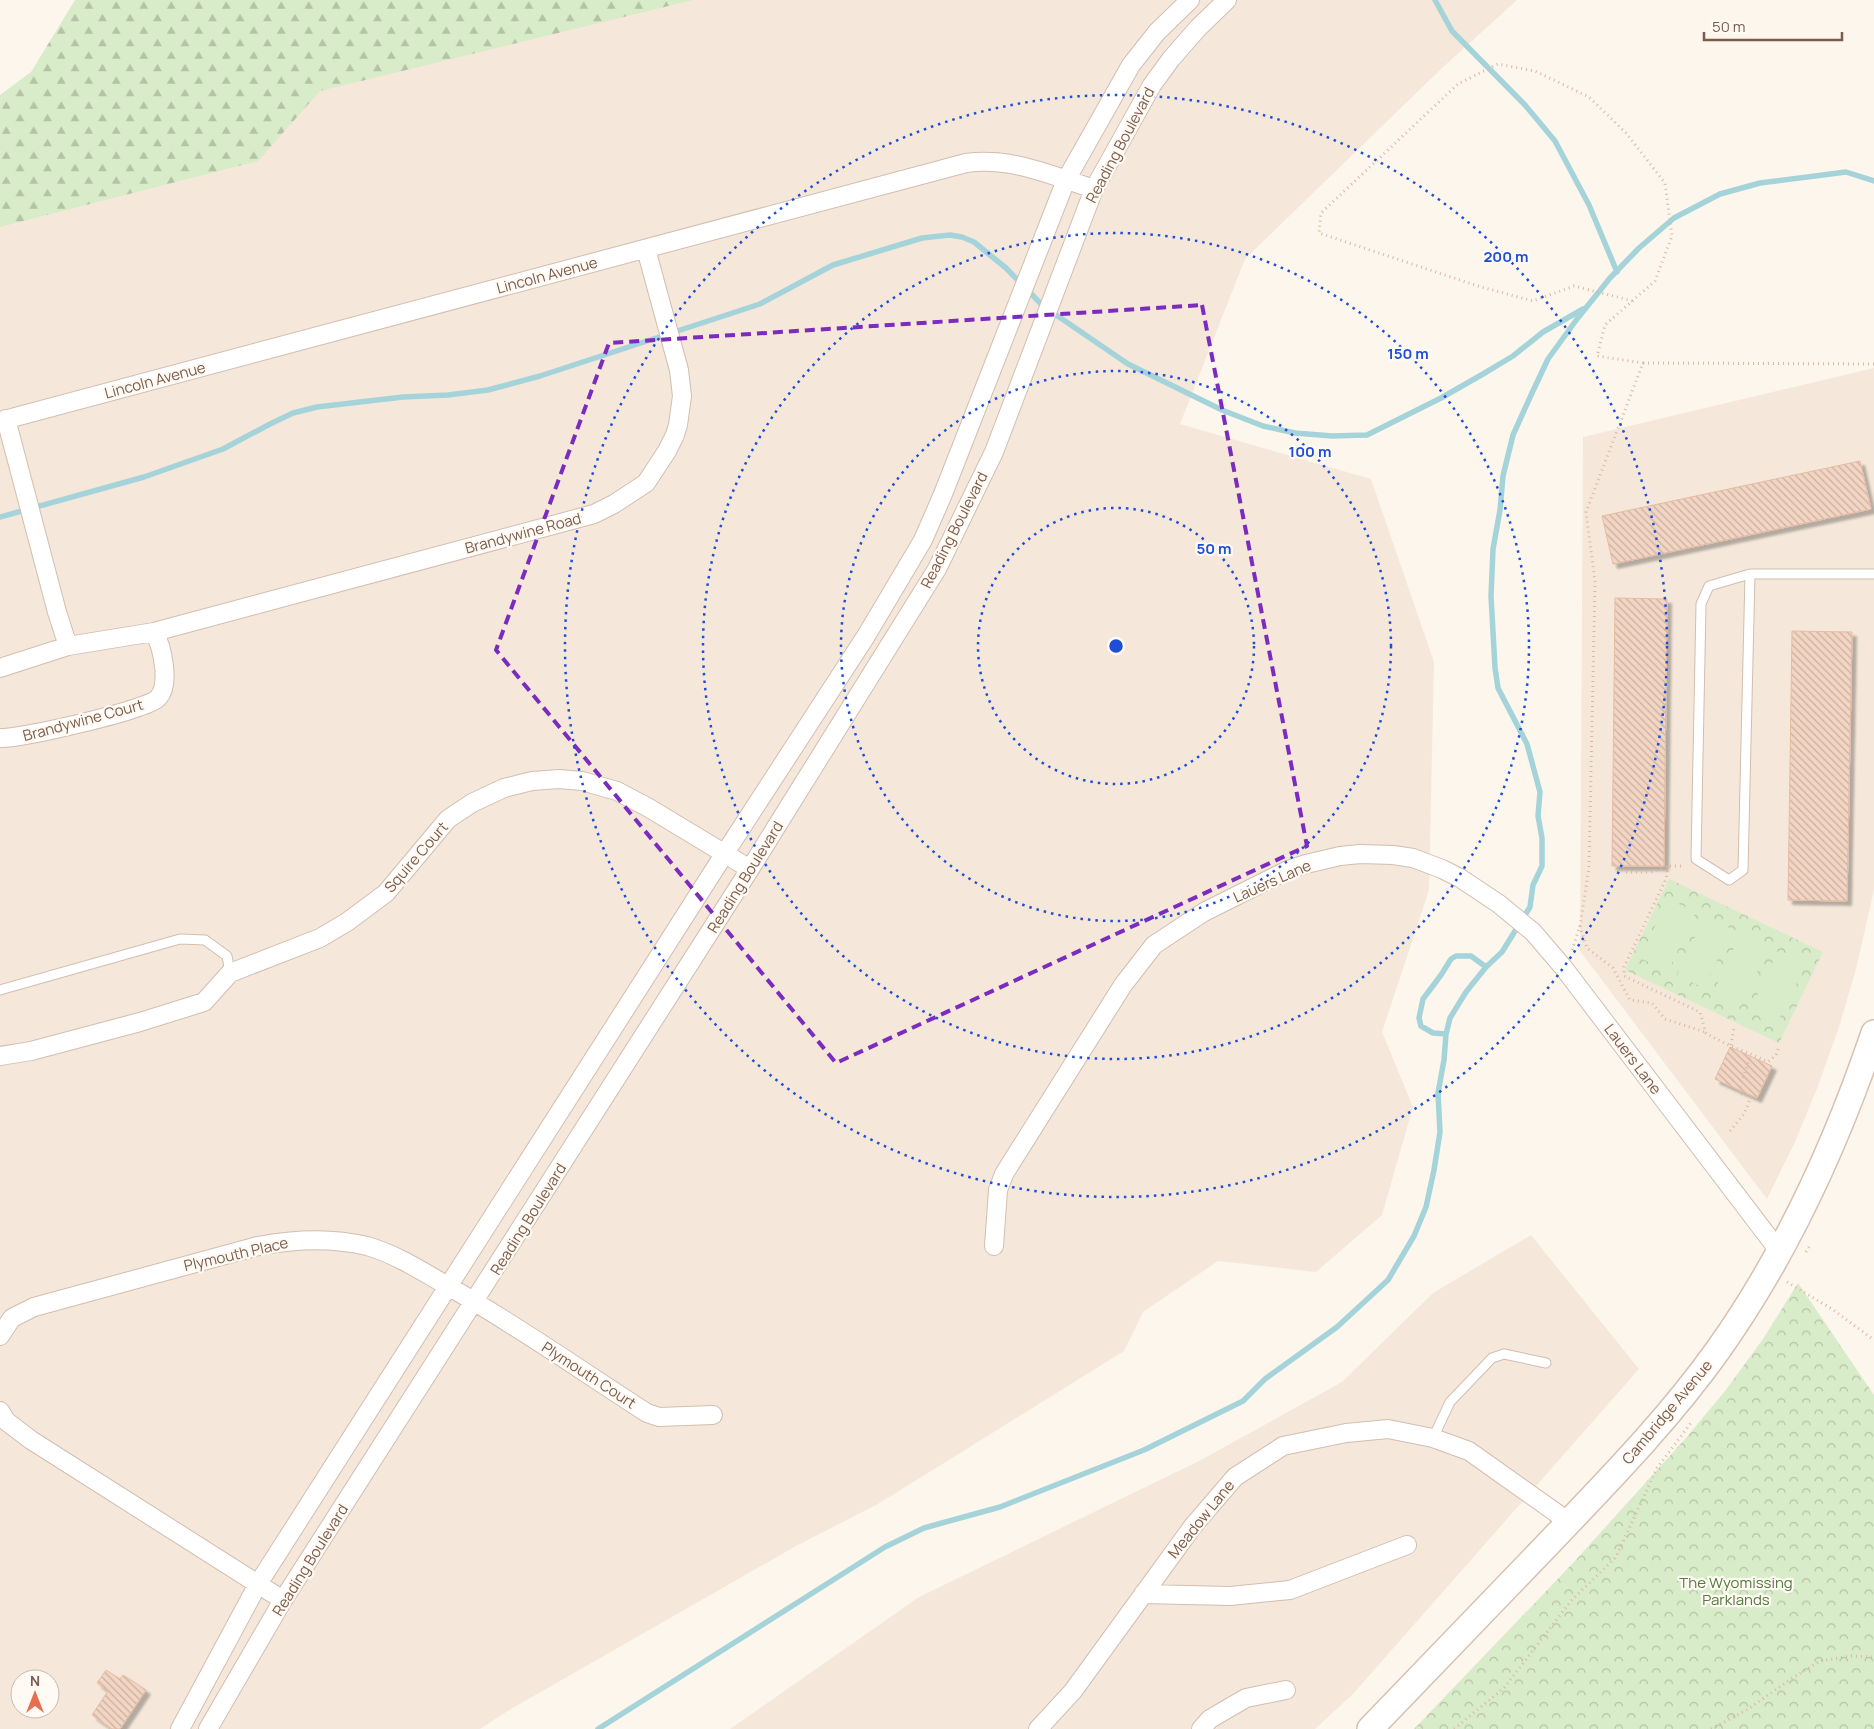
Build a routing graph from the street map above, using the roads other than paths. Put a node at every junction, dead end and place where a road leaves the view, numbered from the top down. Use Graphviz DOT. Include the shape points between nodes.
graph roads {
  1 [pos="1190,0"];
  2 [pos="1227,0"];
  3 [pos="1066,180"];
  4 [pos="1094,189"];
  5 [pos="646,249"];
  6 [pos="3,420"];
  7 [pos="1750,574"];
  8 [pos="1874,574"];
  9 [pos="154,632"];
  10 [pos="68,646"];
  11 [pos="0,668"];
  12 [pos="0,738"];
  13 [pos="725,853"];
  14 [pos="750,869"];
  15 [pos="230,973"];
  16 [pos="0,990"];
  17 [pos="1874,1033"];
  18 [pos="0,1056"];
  19 [pos="994,1246"];
  20 [pos="1790,1255"];
  21 [pos="448,1286"];
  22 [pos="475,1301"];
  23 [pos="0,1336"];
  24 [pos="1546,1363"];
  25 [pos="0,1411"];
  26 [pos="712,1415"];
  27 [pos="1433,1438"];
  28 [pos="1569,1522"];
  29 [pos="1406,1545"];
  30 [pos="258,1584"];
  31 [pos="1143,1594"];
  32 [pos="283,1600"];
  33 [pos="1286,1690"];
  34 [pos="180,1729"];
  35 [pos="208,1729"];
  36 [pos="1038,1729"];
  37 [pos="1200,1729"];
  38 [pos="1370,1729"];
  1 -- 3 [label="street, Reading Boulevard" via="1157,32 1131,65"];
  2 -- 4 [label="street, Reading Boulevard" via="1198,28 1152,85"];
  3 -- 4 [label="street, Lincoln Avenue"];
  3 -- 5 [label="street, Lincoln Avenue" via="1004,162 966,163"];
  3 -- 13 [label="street, Reading Boulevard" via="923,540 866,636"];
  4 -- 14 [label="street, Reading Boulevard" via="994,452 937,569"];
  5 -- 6 [label="street, Lincoln Avenue"];
  5 -- 9 [label="street, Brandywine Road" via="679,370 682,396 675,435 646,483 594,514"];
  6 -- 10 [label="street"];
  7 -- 7 [label="lane" via="1709,586 1701,604 1696,860 1729,880 1743,870"];
  7 -- 8 [label="lane"];
  9 -- 10 [label="street"];
  9 -- 12 [label="street, Brandywine Court" via="160,643 165,678 158,698 138,708 23,736"];
  10 -- 11 [label="street"];
  13 -- 14 [label="street, Squire Court"];
  13 -- 15 [label="street, Squire Court" via="618,791 582,781 532,780 483,797 448,819 386,893 347,922 300,947"];
  13 -- 21 [label="street, Reading Boulevard"];
  14 -- 22 [label="street, Reading Boulevard"];
  15 -- 16 [label="lane" via="227,956 205,940 180,939"];
  15 -- 18 [label="street, Squire Court" via="204,1002 31,1051"];
  17 -- 20 [label="street, Cambridge Avenue"];
  19 -- 20 [label="street, Lauers Lane" via="998,1190 1004,1174 1122,986 1154,945 1204,912 1288,870 1323,859 1360,854 1393,855 1420,861 1460,878 1533,932"];
  20 -- 28 [label="street, Cambridge Avenue" via="1760,1284 1720,1348 1655,1430"];
  21 -- 22 [label="street, Plymouth Place"];
  21 -- 23 [label="street, Plymouth Place" via="401,1260 367,1246 328,1240 289,1241 258,1246 34,1307 12,1318"];
  21 -- 30 [label="street, Reading Boulevard"];
  22 -- 26 [label="street, Plymouth Court" via="647,1413 659,1417"];
  22 -- 32 [label="street, Reading Boulevard"];
  24 -- 27 [label="lane" via="1504,1354 1492,1358 1450,1402"];
  25 -- 30 [label="street" via="6,1421 32,1440"];
  27 -- 28 [label="street, Meadow Lane" via="1469,1451"];
  27 -- 31 [label="street, Meadow Lane" via="1388,1429 1346,1433 1283,1446 1235,1477 1193,1526"];
  28 -- 38 [label="street, Cambridge Avenue"];
  29 -- 31 [label="street" via="1290,1590 1230,1596"];
  30 -- 32 [label="street"];
  30 -- 34 [label="street, Reading Boulevard"];
  31 -- 36 [label="street, Meadow Lane" via="1073,1691"];
  32 -- 35 [label="street, Reading Boulevard"];
  33 -- 37 [label="street" via="1246,1698 1210,1719"];
}
